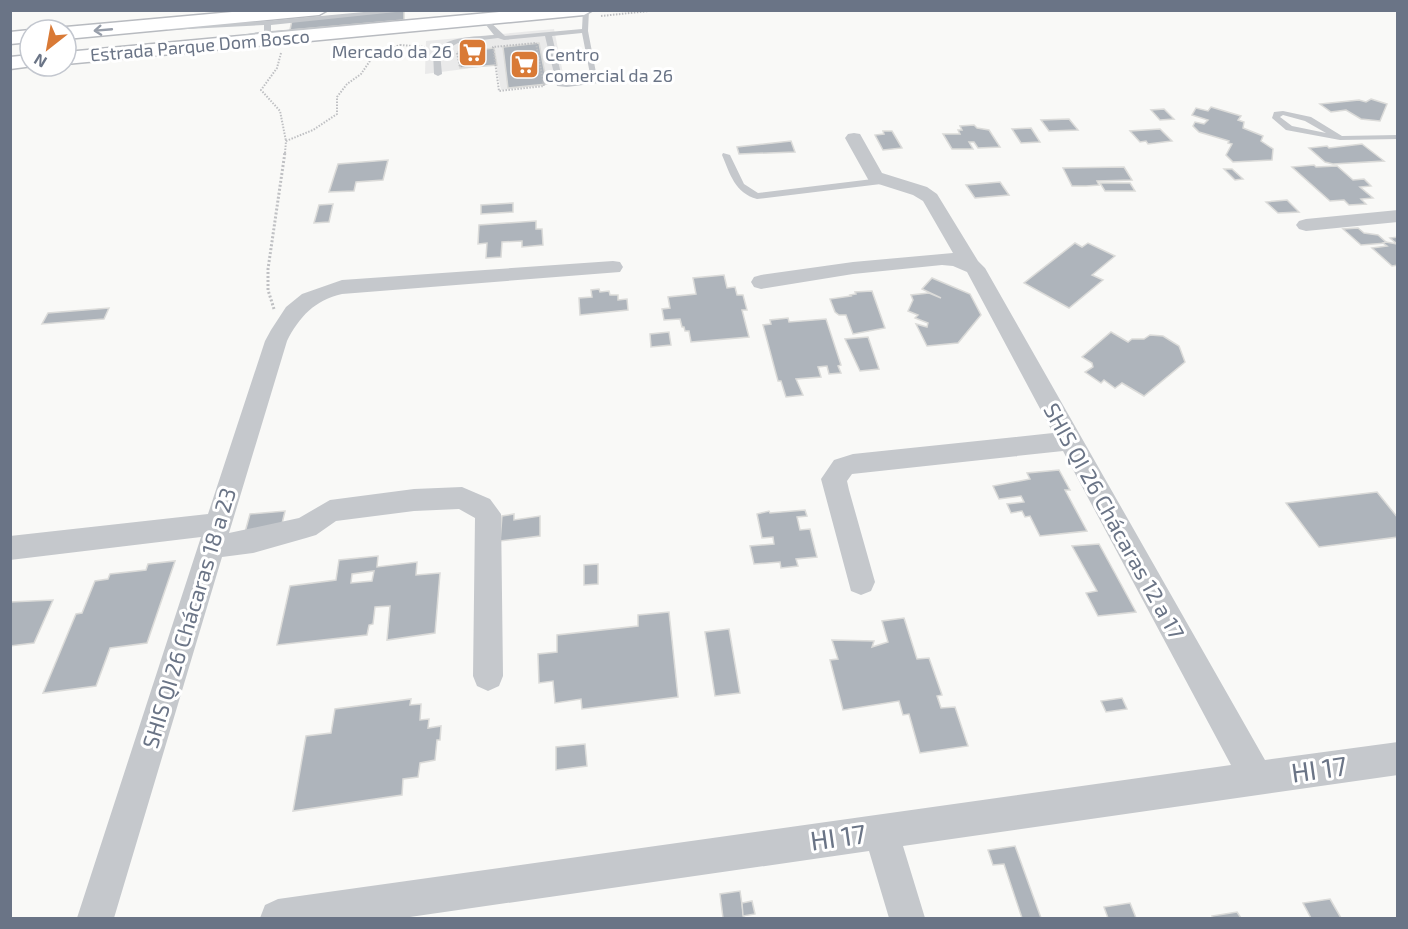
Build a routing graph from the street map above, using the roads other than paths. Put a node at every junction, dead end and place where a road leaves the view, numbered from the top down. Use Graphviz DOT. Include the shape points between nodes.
graph roads {
  1 [pos="319,10"];
  2 [pos="412,10"];
  3 [pos="585,10"];
  4 [pos="197,16"];
  5 [pos="493,25"];
  6 [pos="141,26"];
  7 [pos="271,31"];
  8 [pos="585,31"];
  9 [pos="78,32"];
  10 [pos="548,34"];
  11 [pos="78,57"];
  12 [pos="438,74"];
  13 [pos="1398,137"];
  14 [pos="854,138"];
  15 [pos="1340,138"];
  16 [pos="726,155"];
  17 [pos="881,181"];
  18 [pos="1398,216"];
  19 [pos="1306,225"];
  20 [pos="969,264"];
  21 [pos="613,267"];
  22 [pos="760,282"];
  23 [pos="1069,441"];
  24 [pos="215,536"];
  25 [pos="10,548"];
  26 [pos="861,582"];
  27 [pos="488,676"];
  28 [pos="1398,758"];
  29 [pos="1257,778"];
  30 [pos="881,832"];
  31 [pos="95,918"];
  32 [pos="278,918"];
  33 [pos="907,918"];
  1 -- 4 [label="main road, Estrada Parque Dom Bosco"];
  2 -- 7 [label="lane"];
  3 -- 5 [label="main road, Estrada Parque Dom Bosco"];
  3 -- 8 [label="lane"];
  4 -- 6 [label="main road, Estrada Parque Dom Bosco"];
  5 -- 7 [label="main road, Estrada Parque Dom Bosco"];
  5 -- 7 [label="lane" via="434,18"];
  5 -- 10 [label="lane" via="512,39"];
  5 -- 12 [label="lane" via="440,48 436,52"];
  6 -- 7 [label="lane"];
  6 -- 9 [label="main road, Estrada Parque Dom Bosco, one-way"];
  7 -- 11 [label="main road, Estrada Parque Dom Bosco" via="194,46"];
  8 -- 10 [label="lane"];
  8 -- 10 [label="lane" via="596,79 567,86 560,84"];
  13 -- 15 [label="lane"];
  14 -- 17 [label="street"];
  15 -- 15 [label="lane" via="1308,119 1277,114 1280,123 1289,128"];
  16 -- 17 [label="lane" via="742,190 757,196"];
  17 -- 20 [label="street, SHIS QI 26 Chácaras 12 a 17" via="920,191 930,198"];
  18 -- 19 [label="street"];
  20 -- 22 [label="street" via="942,259"];
  20 -- 23 [label="street, SHIS QI 26 Chácaras 12 a 17" via="975,268"];
  21 -- 24 [label="street, SHIS QI 26 Chácaras 18 a 23" via="342,287 307,300 284,323 276,341"];
  23 -- 26 [label="street" via="843,467 834,479"];
  23 -- 29 [label="street, SHIS QI 26 Chácaras 12 a 17"];
  24 -- 25 [label="street"];
  24 -- 27 [label="street" via="253,541 306,527 330,511 453,497 472,502 488,514"];
  24 -- 31 [label="street, SHIS QI 26 Chácaras 18 a 23"];
  28 -- 29 [label="street, HI 17"];
  29 -- 30 [label="street, HI 17"];
  30 -- 32 [label="street, HI 17"];
  30 -- 33 [label="street"];
}
